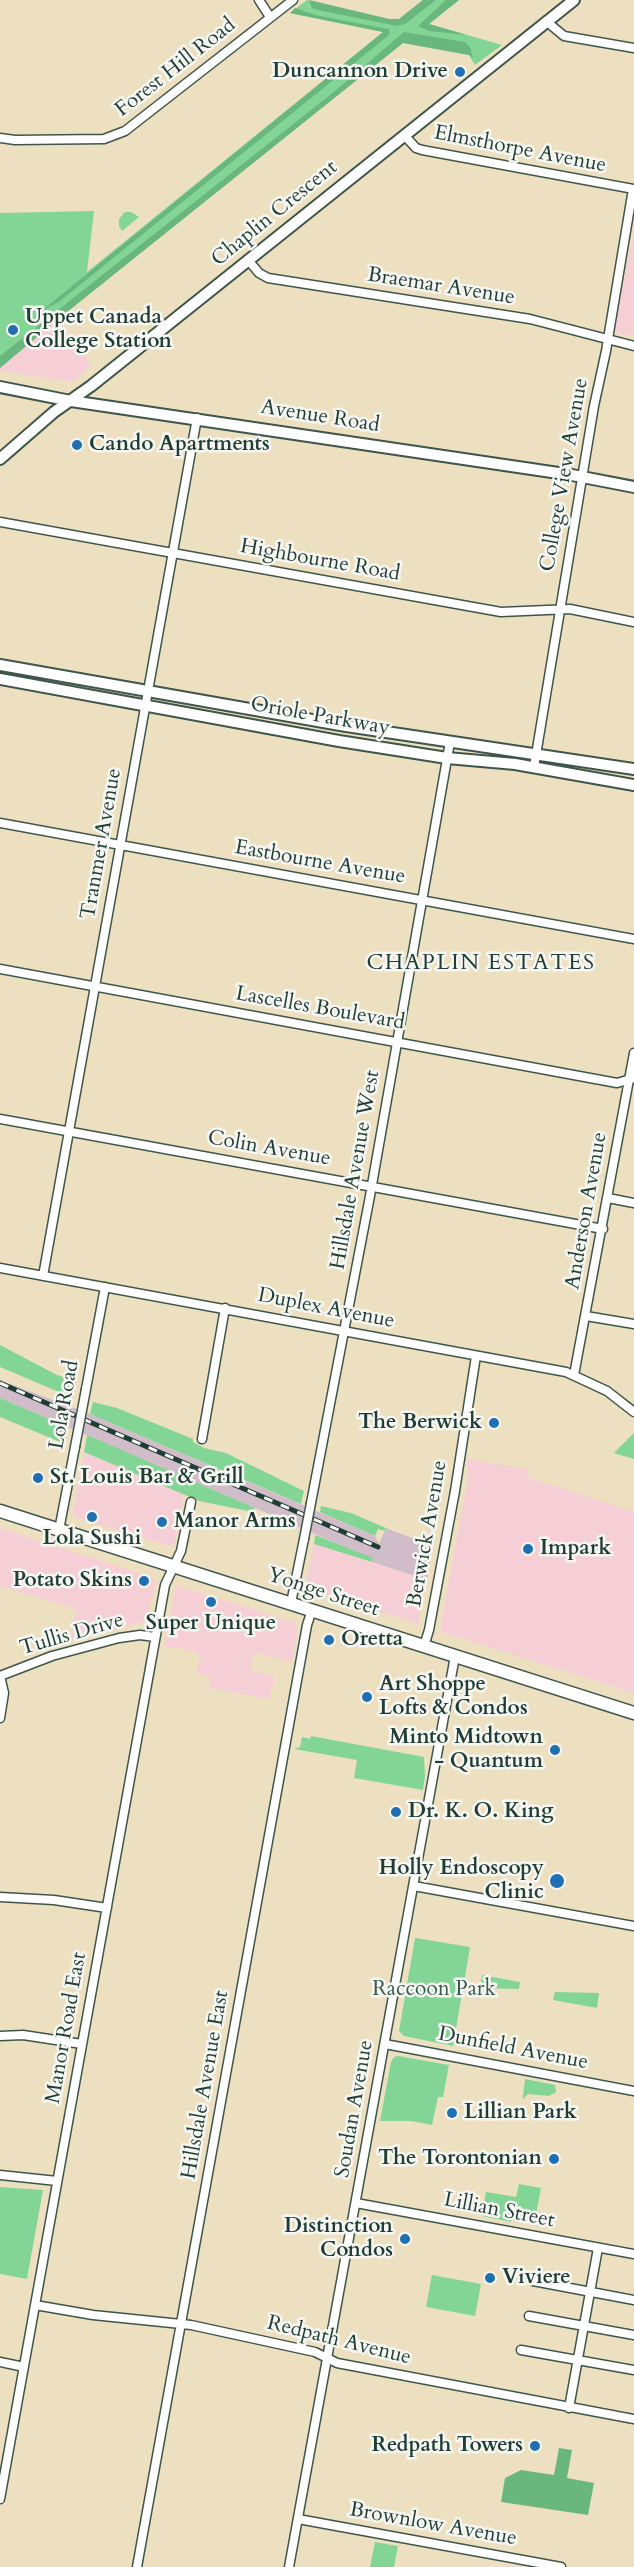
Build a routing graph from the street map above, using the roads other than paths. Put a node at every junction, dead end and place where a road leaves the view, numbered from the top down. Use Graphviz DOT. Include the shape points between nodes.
graph roads {
  1 [pos="259,0"];
  2 [pos="293,0"];
  3 [pos="574,0"];
  4 [pos="270,16"];
  5 [pos="546,21"];
  6 [pos="634,48"];
  7 [pos="404,135"];
  8 [pos="0,138"];
  9 [pos="634,189"];
  10 [pos="248,260"];
  11 [pos="608,340"];
  12 [pos="634,346"];
  13 [pos="0,387"];
  14 [pos="71,400"];
  15 [pos="197,418"];
  16 [pos="0,459"];
  17 [pos="583,477"];
  18 [pos="634,487"];
  19 [pos="0,522"];
  20 [pos="173,553"];
  21 [pos="560,610"];
  22 [pos="634,622"];
  23 [pos="0,665"];
  24 [pos="0,679"];
  25 [pos="148,692"];
  26 [pos="146,707"];
  27 [pos="450,742"];
  28 [pos="536,753"];
  29 [pos="447,758"];
  30 [pos="534,767"];
  31 [pos="634,769"];
  32 [pos="634,786"];
  33 [pos="0,823"];
  34 [pos="120,844"];
  35 [pos="423,900"];
  36 [pos="634,939"];
  37 [pos="0,969"];
  38 [pos="95,987"];
  39 [pos="397,1041"];
  40 [pos="634,1053"];
  41 [pos="631,1079"];
  42 [pos="0,1119"];
  43 [pos="69,1131"];
  44 [pos="371,1186"];
  45 [pos="608,1198"];
  46 [pos="634,1203"];
  47 [pos="603,1229"];
  48 [pos="0,1268"];
  49 [pos="43,1276"];
  50 [pos="105,1287"];
  51 [pos="225,1308"];
  52 [pos="586,1316"];
  53 [pos="634,1324"];
  54 [pos="344,1330"];
  55 [pos="477,1356"];
  56 [pos="574,1375"];
  57 [pos="634,1412"];
  58 [pos="202,1439"];
  59 [pos="191,1502"];
  60 [pos="0,1512"];
  61 [pos="59,1530"];
  62 [pos="174,1566"];
  63 [pos="291,1603"];
  64 [pos="312,1610"];
  65 [pos="155,1637"];
  66 [pos="424,1646"];
  67 [pos="455,1656"];
  68 [pos="0,1676"];
  69 [pos="634,1713"];
  70 [pos="0,1718"];
  71 [pos="414,1886"];
  72 [pos="0,1897"];
  73 [pos="107,1908"];
  74 [pos="634,1926"];
  75 [pos="0,2036"];
  76 [pos="82,2044"];
  77 [pos="385,2044"];
  78 [pos="634,2091"];
  79 [pos="0,2175"];
  80 [pos="57,2181"];
  81 [pos="356,2203"];
  82 [pos="598,2248"];
  83 [pos="634,2254"];
  84 [pos="533,2281"];
  85 [pos="590,2292"];
  86 [pos="634,2300"];
  87 [pos="35,2305"];
  88 [pos="529,2316"];
  89 [pos="180,2325"];
  90 [pos="584,2325"];
  91 [pos="634,2335"];
  92 [pos="521,2350"];
  93 [pos="327,2359"];
  94 [pos="578,2360"];
  95 [pos="0,2362"];
  96 [pos="24,2367"];
  97 [pos="634,2370"];
  98 [pos="569,2408"];
  99 [pos="634,2420"];
  100 [pos="0,2496"];
  101 [pos="298,2518"];
  102 [pos="137,2567"];
  103 [pos="290,2567"];
  104 [pos="561,2567"];
  1 -- 4 [label="street"];
  2 -- 4 [label="street, Forest Hill Road"];
  3 -- 5 [label="street, Chaplin Crescent"];
  4 -- 8 [label="street, Forest Hill Road" via="149,114 116,135 87,140"];
  5 -- 6 [label="street" via="564,36"];
  5 -- 7 [label="street, Chaplin Crescent"];
  7 -- 9 [label="street, Elmsthorpe Avenue" via="422,150"];
  7 -- 10 [label="street, Chaplin Crescent"];
  9 -- 11 [label="street, College View Avenue"];
  10 -- 11 [label="street, Braemar Avenue" via="268,278 530,319"];
  10 -- 14 [label="street, Chaplin Crescent"];
  11 -- 12 [label="street, Braemar Avenue"];
  11 -- 17 [label="street, College View Avenue"];
  13 -- 14 [label="street, Avenue Road"];
  14 -- 15 [label="street, Avenue Road"];
  14 -- 16 [label="street, Chaplin Crescent"];
  15 -- 17 [label="street, Avenue Road"];
  15 -- 20 [label="street, Tranmer Avenue"];
  17 -- 18 [label="street, Avenue Road"];
  17 -- 21 [label="street, College View Avenue"];
  19 -- 20 [label="street, Highbourne Road"];
  20 -- 21 [label="street, Highbourne Road" via="501,612"];
  20 -- 25 [label="street, Tranmer Avenue"];
  21 -- 22 [label="street, Highbourne Road"];
  21 -- 28 [label="street, College View Avenue"];
  23 -- 25 [label="street, Oriole Parkway"];
  24 -- 26 [label="street, Oriole Parkway"];
  25 -- 26 [label="street, Tranmer Avenue"];
  25 -- 27 [label="street, Oriole Parkway"];
  26 -- 29 [label="street, Oriole Parkway"];
  26 -- 34 [label="street, Tranmer Avenue"];
  27 -- 28 [label="street, Oriole Parkway"];
  27 -- 29 [label="street, Hillsdale Avenue West"];
  28 -- 30 [label="street, College View Avenue"];
  28 -- 31 [label="street, Oriole Parkway"];
  29 -- 30 [label="street, Oriole Parkway"];
  29 -- 35 [label="street, Hillsdale Avenue West"];
  30 -- 32 [label="street, Oriole Parkway"];
  33 -- 34 [label="street, Eastbourne Avenue"];
  34 -- 35 [label="street, Eastbourne Avenue"];
  34 -- 38 [label="street, Tranmer Avenue"];
  35 -- 36 [label="street, Eastbourne Avenue"];
  35 -- 39 [label="street, Hillsdale Avenue West"];
  37 -- 38 [label="street, Lascelles Boulevard"];
  38 -- 39 [label="street, Lascelles Boulevard"];
  38 -- 43 [label="street, Tranmer Avenue"];
  39 -- 41 [label="street, Lascelles Boulevard" via="617,1083"];
  39 -- 44 [label="street, Hillsdale Avenue West"];
  40 -- 41 [label="street, Anderson Avenue"];
  41 -- 45 [label="street, Anderson Avenue"];
  42 -- 43 [label="street, Colin Avenue"];
  43 -- 44 [label="street, Colin Avenue"];
  43 -- 49 [label="street, Tranmer Avenue"];
  44 -- 47 [label="street, Colin Avenue"];
  44 -- 54 [label="street, Hillsdale Avenue West"];
  45 -- 46 [label="street"];
  45 -- 47 [label="street, Anderson Avenue"];
  47 -- 52 [label="street, Anderson Avenue"];
  48 -- 49 [label="street, Duplex Avenue"];
  49 -- 50 [label="street, Duplex Avenue"];
  50 -- 51 [label="street, Duplex Avenue"];
  50 -- 61 [label="street, Lola Road, bridge"];
  51 -- 54 [label="street, Duplex Avenue"];
  51 -- 58 [label="street"];
  52 -- 53 [label="street"];
  52 -- 56 [label="street, Anderson Avenue"];
  54 -- 55 [label="street, Duplex Avenue"];
  54 -- 63 [label="street, Hillsdale Avenue West, bridge"];
  55 -- 56 [label="street, Duplex Avenue"];
  55 -- 66 [label="street, Berwick Avenue"];
  56 -- 57 [label="street, Duplex Avenue" via="607,1391"];
  59 -- 62 [label="street, Manor Road East"];
  60 -- 61 [label="main road, Yonge Street"];
  61 -- 62 [label="main road, Yonge Street"];
  62 -- 63 [label="main road, Yonge Street"];
  62 -- 65 [label="street, Manor Road East" via="166,1580"];
  63 -- 64 [label="main road, Yonge Street"];
  64 -- 66 [label="main road, Yonge Street"];
  64 -- 89 [label="street, Hillsdale Avenue East"];
  65 -- 68 [label="street, Tullis Drive" via="119,1638 52,1656"];
  65 -- 73 [label="street, Manor Road East"];
  66 -- 67 [label="main road, Yonge Street"];
  67 -- 69 [label="main road, Yonge Street"];
  67 -- 71 [label="street, Soudan Avenue"];
  68 -- 70 [label="street" via="4,1693"];
  71 -- 74 [label="street"];
  71 -- 77 [label="street, Soudan Avenue"];
  72 -- 73 [label="street"];
  73 -- 76 [label="street, Manor Road East"];
  75 -- 76 [label="street" via="23,2035"];
  76 -- 80 [label="street, Manor Road East"];
  77 -- 78 [label="street, Dunfield Avenue"];
  77 -- 81 [label="street, Soudan Avenue"];
  79 -- 80 [label="street"];
  80 -- 87 [label="street, Manor Road East"];
  81 -- 82 [label="street, Lillian Street"];
  81 -- 93 [label="street, Soudan Avenue"];
  82 -- 83 [label="street, Lillian Street"];
  82 -- 85 [label="street"];
  84 -- 85 [label="street"];
  85 -- 86 [label="street"];
  85 -- 90 [label="street"];
  87 -- 89 [label="street, Redpath Avenue"];
  87 -- 96 [label="street, Manor Road East"];
  88 -- 90 [label="street"];
  89 -- 93 [label="street, Redpath Avenue" via="315,2352"];
  89 -- 102 [label="street, Hillsdale Avenue East"];
  90 -- 91 [label="street"];
  90 -- 94 [label="street"];
  92 -- 94 [label="street"];
  93 -- 98 [label="street, Redpath Avenue"];
  93 -- 101 [label="street, Soudan Avenue"];
  94 -- 97 [label="street"];
  94 -- 98 [label="street"];
  95 -- 96 [label="street"];
  96 -- 100 [label="street, Manor Road East"];
  98 -- 99 [label="street, Redpath Avenue"];
  101 -- 103 [label="street, Soudan Avenue"];
  101 -- 104 [label="street, Brownlow Avenue"];
}
